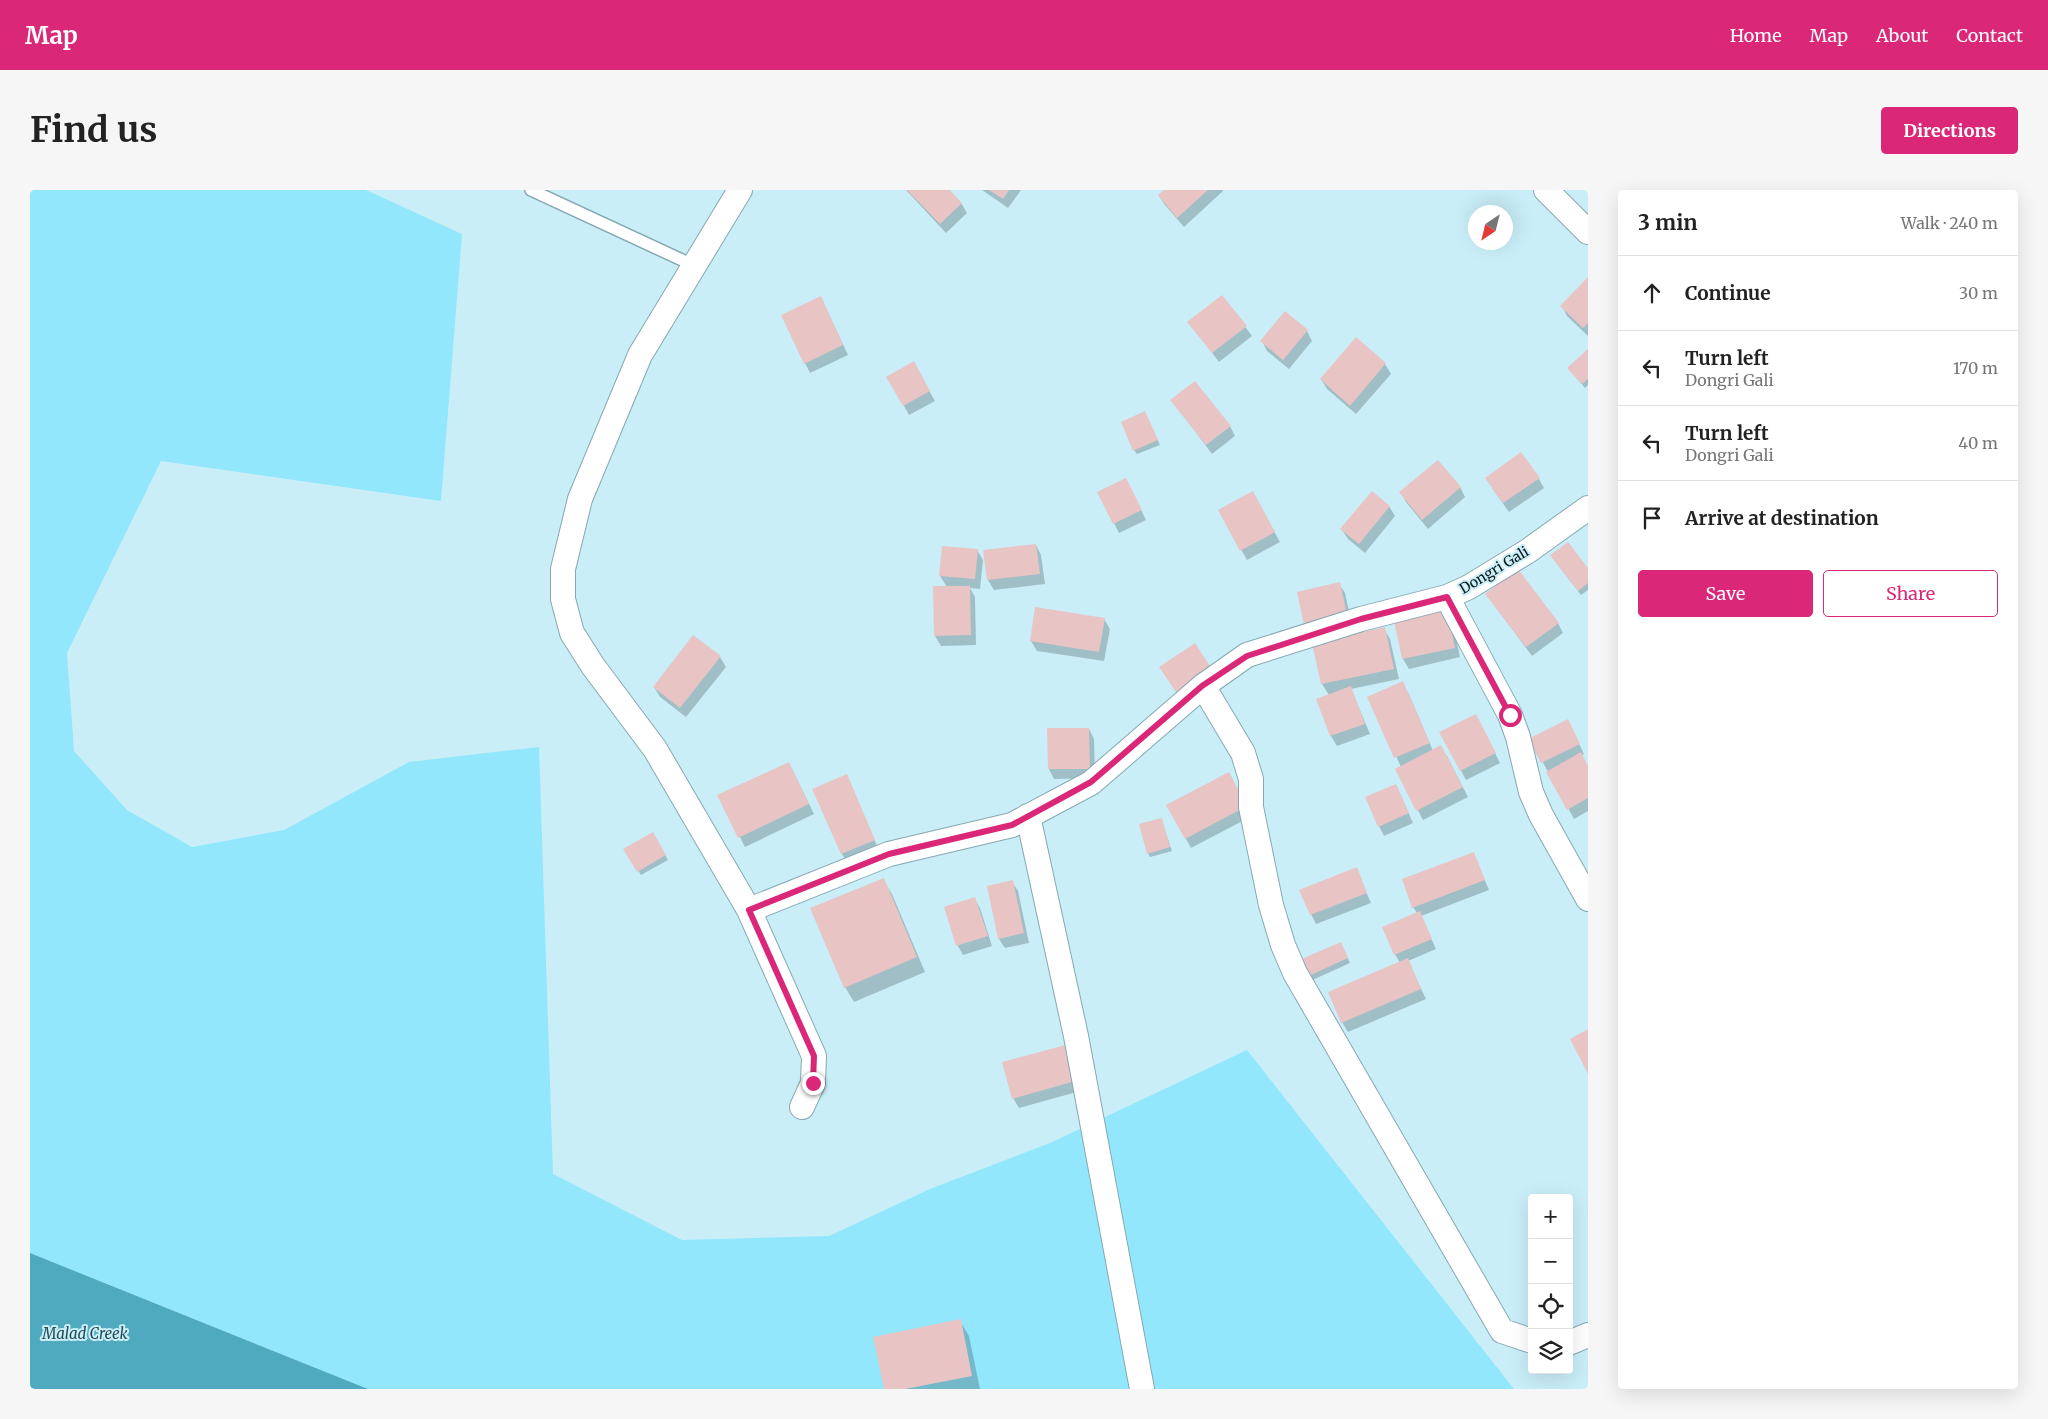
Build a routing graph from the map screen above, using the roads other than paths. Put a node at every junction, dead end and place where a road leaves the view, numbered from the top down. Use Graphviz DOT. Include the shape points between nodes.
graph roads {
  1 [pos="531,190"];
  2 [pos="740,190"];
  3 [pos="1546,190"];
  4 [pos="1588,232"];
  5 [pos="694,266"];
  6 [pos="1588,508"];
  7 [pos="1447,597"];
  8 [pos="1202,686"];
  9 [pos="1028,816"];
  10 [pos="1588,899"];
  11 [pos="749,910"];
  12 [pos="802,1107"];
  13 [pos="1588,1335"];
  14 [pos="1528,1340"];
  15 [pos="1573,1341"];
  16 [pos="1142,1389"];
  1 -- 5 [label="lane"];
  2 -- 5 [label="street"];
  3 -- 4 [label="street"];
  5 -- 11 [label="street" via="640,355 580,499 562,569 564,599 572,633 655,749"];
  6 -- 7 [label="street, Dongri Gali" via="1528,551"];
  7 -- 8 [label="street, Dongri Gali" via="1361,619 1247,656"];
  7 -- 10 [label="street" via="1510,715 1531,792"];
  8 -- 9 [label="street, Dongri Gali" via="1091,782"];
  8 -- 14 [label="street" via="1243,753 1251,779 1251,807 1271,905 1295,973 1502,1331"];
  9 -- 11 [label="street, Dongri Gali" via="1012,825 889,854"];
  9 -- 16 [label="street" via="1076,1036"];
  11 -- 12 [label="street" via="814,1056 813,1083"];
  13 -- 15 [label="street"];
}
